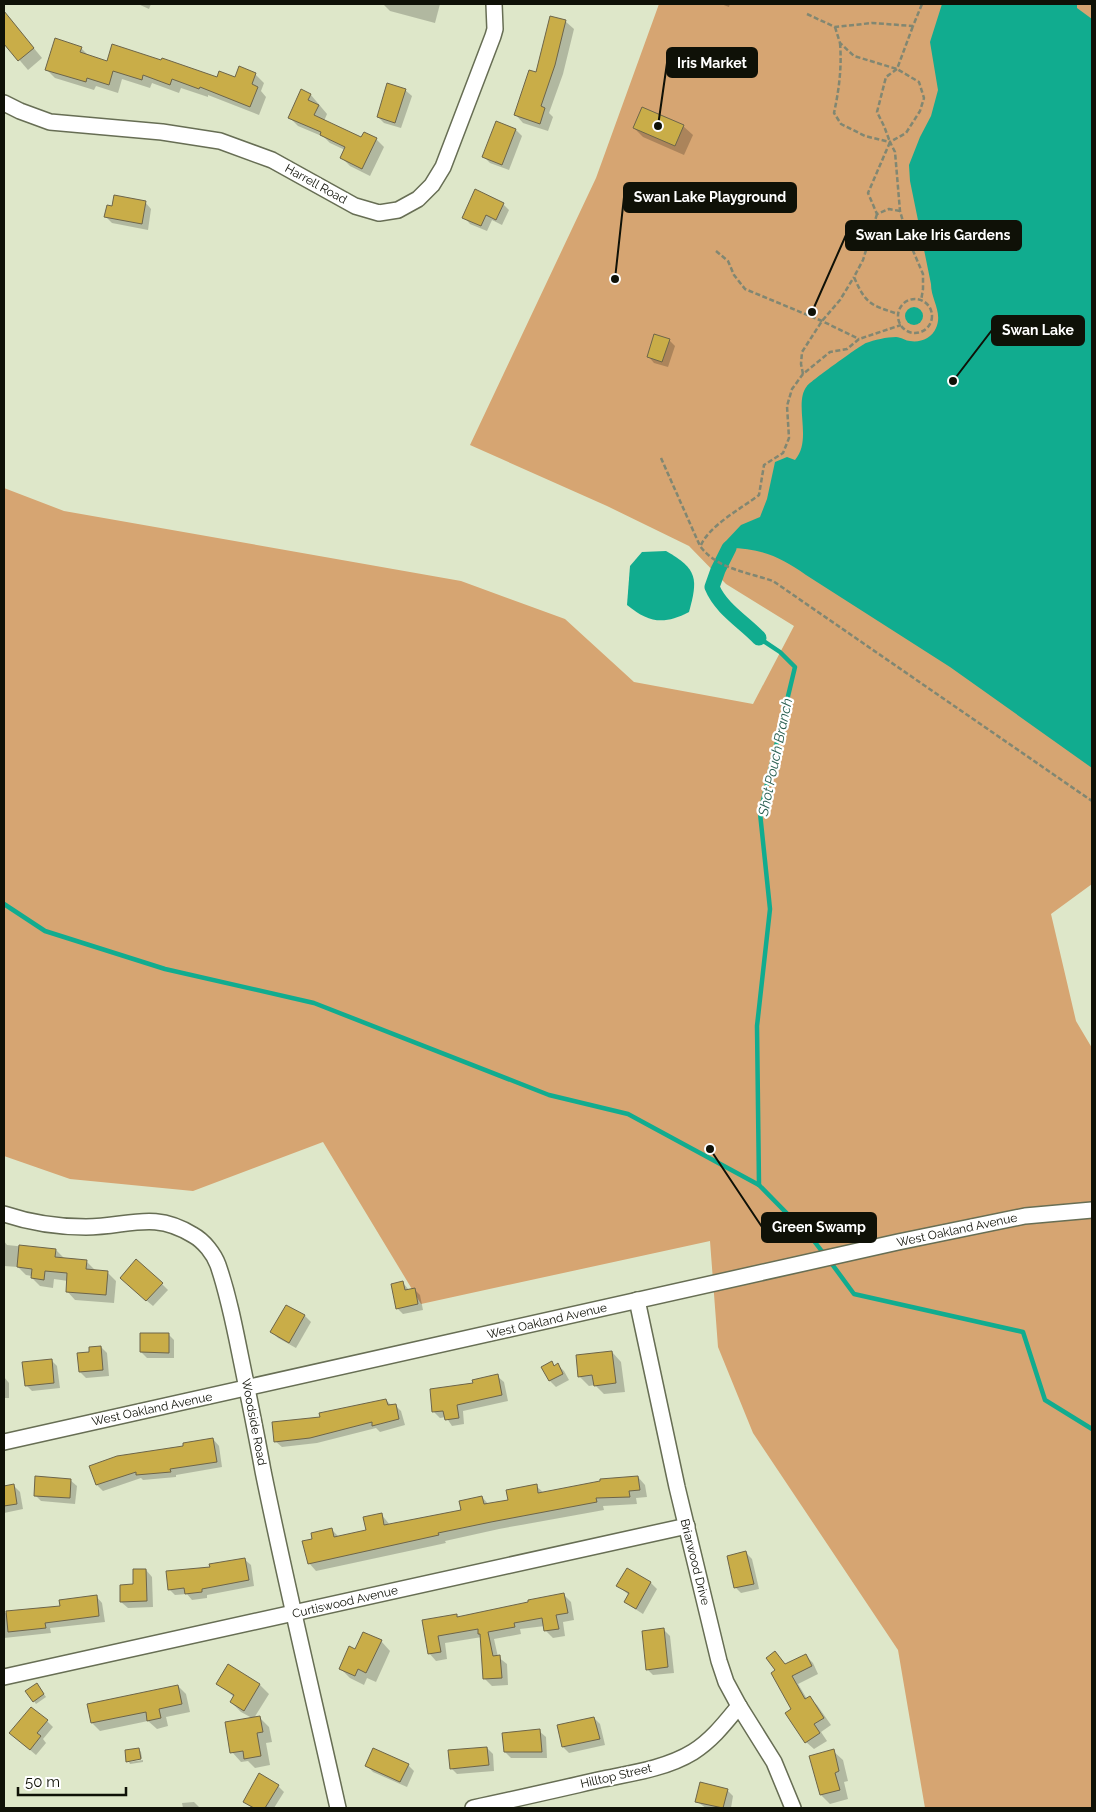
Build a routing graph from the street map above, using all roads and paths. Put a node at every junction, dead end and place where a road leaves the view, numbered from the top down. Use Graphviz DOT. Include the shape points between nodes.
graph roads {
  1 [pos="494,4"];
  2 [pos="922,4"];
  3 [pos="807,14"];
  4 [pos="913,26"];
  5 [pos="835,28"];
  6 [pos="840,43"];
  7 [pos="897,69"];
  8 [pos="4,103"];
  9 [pos="890,142"];
  10 [pos="900,211"];
  11 [pos="877,214"];
  12 [pos="716,251"];
  13 [pos="854,278"];
  14 [pos="921,301"];
  15 [pos="898,314"];
  16 [pos="822,321"];
  17 [pos="901,325"];
  18 [pos="859,339"];
  19 [pos="803,374"];
  20 [pos="661,458"];
  21 [pos="700,546"];
  22 [pos="1092,801"];
  23 [pos="1092,1210"];
  24 [pos="4,1214"];
  25 [pos="637,1300"];
  26 [pos="247,1388"];
  27 [pos="4,1442"];
  28 [pos="686,1526"];
  29 [pos="295,1613"];
  30 [pos="4,1678"];
  31 [pos="739,1706"];
  32 [pos="338,1808"];
  33 [pos="473,1808"];
  34 [pos="793,1808"];
  1 -- 8 [label="street, Harrell Road" via="493,36 443,167 418,199 409,206 388,213 355,206 272,160 220,141 162,132 50,122"];
  2 -- 4 [label="path"];
  3 -- 5 [label="path"];
  4 -- 5 [label="path" via="872,24"];
  4 -- 7 [label="path"];
  5 -- 6 [label="path"];
  6 -- 7 [label="path" via="854,56"];
  6 -- 9 [label="path" via="841,62 834,113 841,124 865,136"];
  7 -- 9 [label="path" via="886,77 877,112"];
  7 -- 9 [label="path" via="919,82 924,98 906,133"];
  9 -- 10 [label="path" via="895,152"];
  9 -- 11 [label="path" via="868,194"];
  10 -- 11 [label="path" via="889,209"];
  10 -- 14 [label="path" via="923,274"];
  11 -- 13 [label="path"];
  12 -- 16 [label="path" via="728,261 745,289"];
  13 -- 15 [label="path" via="862,296 874,306"];
  13 -- 16 [label="path"];
  14 -- 15 [label="path" via="911,300"];
  14 -- 17 [label="path" via="932,313 930,325 916,333 907,332"];
  15 -- 17 [label="path"];
  16 -- 18 [label="path"];
  16 -- 19 [label="path" via="802,352"];
  17 -- 18 [label="path"];
  18 -- 19 [label="path" via="847,348 830,352"];
  19 -- 21 [label="path" via="792,389 787,406 789,438 783,453 764,466 759,495 712,531"];
  20 -- 21 [label="path"];
  21 -- 22 [label="path" via="707,555 727,568 773,580"];
  23 -- 25 [label="street, West Oakland Avenue" via="1025,1216"];
  24 -- 26 [label="street, Woodside Road" via="59,1226 88,1227 150,1220 173,1224 195,1236 209,1249 219,1270"];
  25 -- 26 [label="street, West Oakland Avenue"];
  25 -- 28 [label="street, Briarwood Drive"];
  26 -- 27 [label="street, West Oakland Avenue"];
  26 -- 29 [label="street, Woodside Road"];
  28 -- 29 [label="street, Curtiswood Avenue"];
  28 -- 31 [label="street, Briarwood Drive" via="726,1682"];
  29 -- 30 [label="street, Curtiswood Avenue"];
  29 -- 32 [label="street, Woodside Road"];
  31 -- 33 [label="street, Hilltop Street" via="703,1745 670,1763"];
  31 -- 34 [label="street, Briarwood Drive" via="774,1762"];
}
